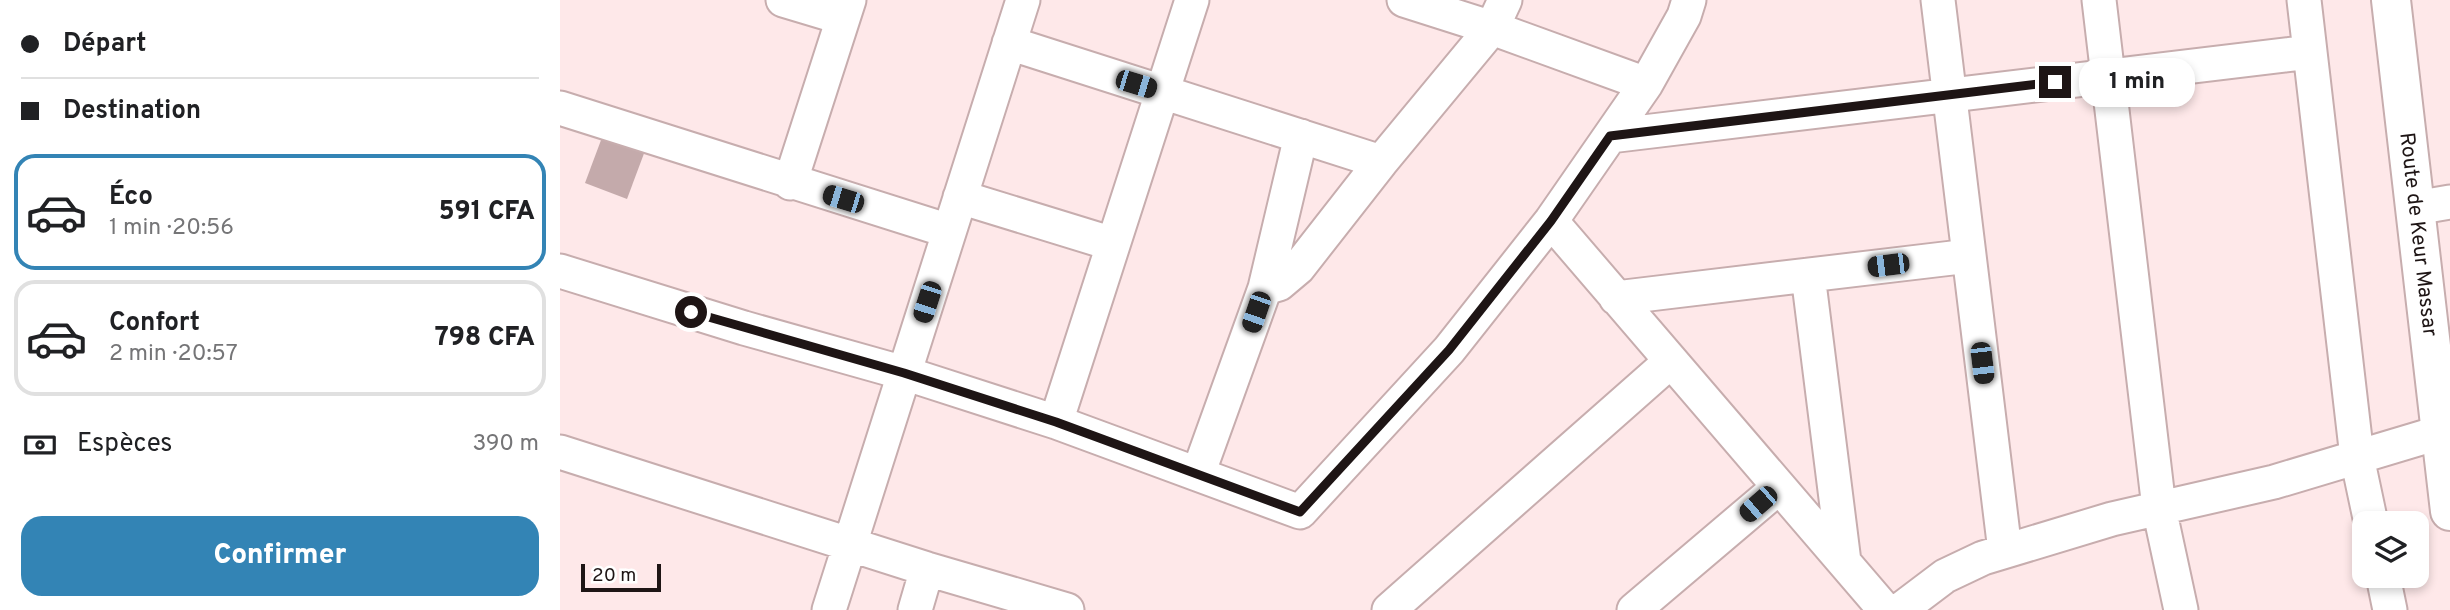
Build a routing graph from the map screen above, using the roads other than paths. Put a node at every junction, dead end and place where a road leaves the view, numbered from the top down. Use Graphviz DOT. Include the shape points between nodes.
graph roads {
  1 [pos="783,0"];
  2 [pos="1023,0"];
  3 [pos="1192,0"];
  4 [pos="1404,0"];
  5 [pos="1689,0"];
  6 [pos="1938,0"];
  7 [pos="2099,0"];
  8 [pos="2304,0"];
  9 [pos="2391,0"];
  10 [pos="846,9"];
  11 [pos="1498,14"];
  12 [pos="1010,43"];
  13 [pos="2309,52"];
  14 [pos="2108,75"];
  15 [pos="1646,84"];
  16 [pos="1162,92"];
  17 [pos="1949,94"];
  18 [pos="560,108"];
  19 [pos="1301,136"];
  20 [pos="1610,136"];
  21 [pos="1381,162"];
  22 [pos="790,183"];
  23 [pos="960,197"];
  24 [pos="2433,205"];
  25 [pos="1551,221"];
  26 [pos="949,231"];
  27 [pos="1113,244"];
  28 [pos="1969,256"];
  29 [pos="560,271"];
  30 [pos="1808,275"];
  31 [pos="1265,288"];
  32 [pos="1616,298"];
  33 [pos="1671,361"];
  34 [pos="904,373"];
  35 [pos="1056,422"];
  36 [pos="2441,432"];
  37 [pos="560,452"];
  38 [pos="2357,457"];
  39 [pos="1198,474"];
  40 [pos="1779,487"];
  41 [pos="2159,508"];
  42 [pos="2368,511"];
  43 [pos="2450,512"];
  44 [pos="849,544"];
  45 [pos="2005,551"];
  46 [pos="1844,562"];
  47 [pos="927,569"];
  48 [pos="2385,588"];
  49 [pos="829,610"];
  50 [pos="915,610"];
  51 [pos="1068,610"];
  52 [pos="1389,610"];
  53 [pos="1634,610"];
  54 [pos="1885,610"];
  55 [pos="1900,610"];
  56 [pos="2180,610"];
  57 [pos="2390,610"];
  1 -- 10 [label="street"];
  2 -- 12 [label="street"];
  3 -- 16 [label="street"];
  4 -- 11 [label="street"];
  5 -- 15 [label="street"];
  6 -- 17 [label="street"];
  7 -- 14 [label="street"];
  8 -- 13 [label="street"];
  9 -- 24 [label="main road, Route de Keur Massar"];
  10 -- 22 [label="street"];
  11 -- 15 [label="street"];
  11 -- 21 [label="street"];
  12 -- 16 [label="street"];
  12 -- 23 [label="street"];
  13 -- 14 [label="street"];
  13 -- 38 [label="street"];
  14 -- 17 [label="street"];
  14 -- 41 [label="street"];
  15 -- 20 [label="street"];
  16 -- 19 [label="street"];
  16 -- 27 [label="street"];
  17 -- 20 [label="street"];
  17 -- 28 [label="street"];
  18 -- 22 [label="street"];
  19 -- 21 [label="street"];
  19 -- 31 [label="street"];
  20 -- 25 [label="street"];
  21 -- 31 [label="street" via="1298,268 1279,284"];
  22 -- 26 [label="street"];
  23 -- 26 [label="street"];
  23 -- 27 [label="street"];
  24 -- 36 [label="main road, Route de Keur Massar"];
  25 -- 32 [label="street"];
  25 -- 39 [label="street" via="1449,350 1300,512"];
  26 -- 34 [label="street"];
  27 -- 35 [label="street"];
  28 -- 30 [label="street"];
  28 -- 45 [label="street"];
  29 -- 34 [label="street"];
  30 -- 32 [label="street"];
  30 -- 46 [label="street"];
  31 -- 39 [label="street"];
  32 -- 33 [label="street"];
  33 -- 40 [label="street"];
  33 -- 52 [label="street"];
  34 -- 35 [label="street"];
  34 -- 44 [label="street"];
  35 -- 39 [label="street"];
  36 -- 38 [label="street"];
  36 -- 43 [label="main road, Route de Keur Massar"];
  37 -- 44 [label="street"];
  38 -- 41 [label="street" via="2274,482"];
  38 -- 42 [label="street"];
  40 -- 46 [label="street"];
  40 -- 53 [label="street"];
  41 -- 45 [label="street"];
  41 -- 56 [label="street"];
  44 -- 47 [label="street"];
  44 -- 49 [label="street"];
  45 -- 55 [label="street" via="1945,576"];
  46 -- 54 [label="street"];
  47 -- 50 [label="street"];
  47 -- 51 [label="street"];
  48 -- 57 [label="street"];
}
